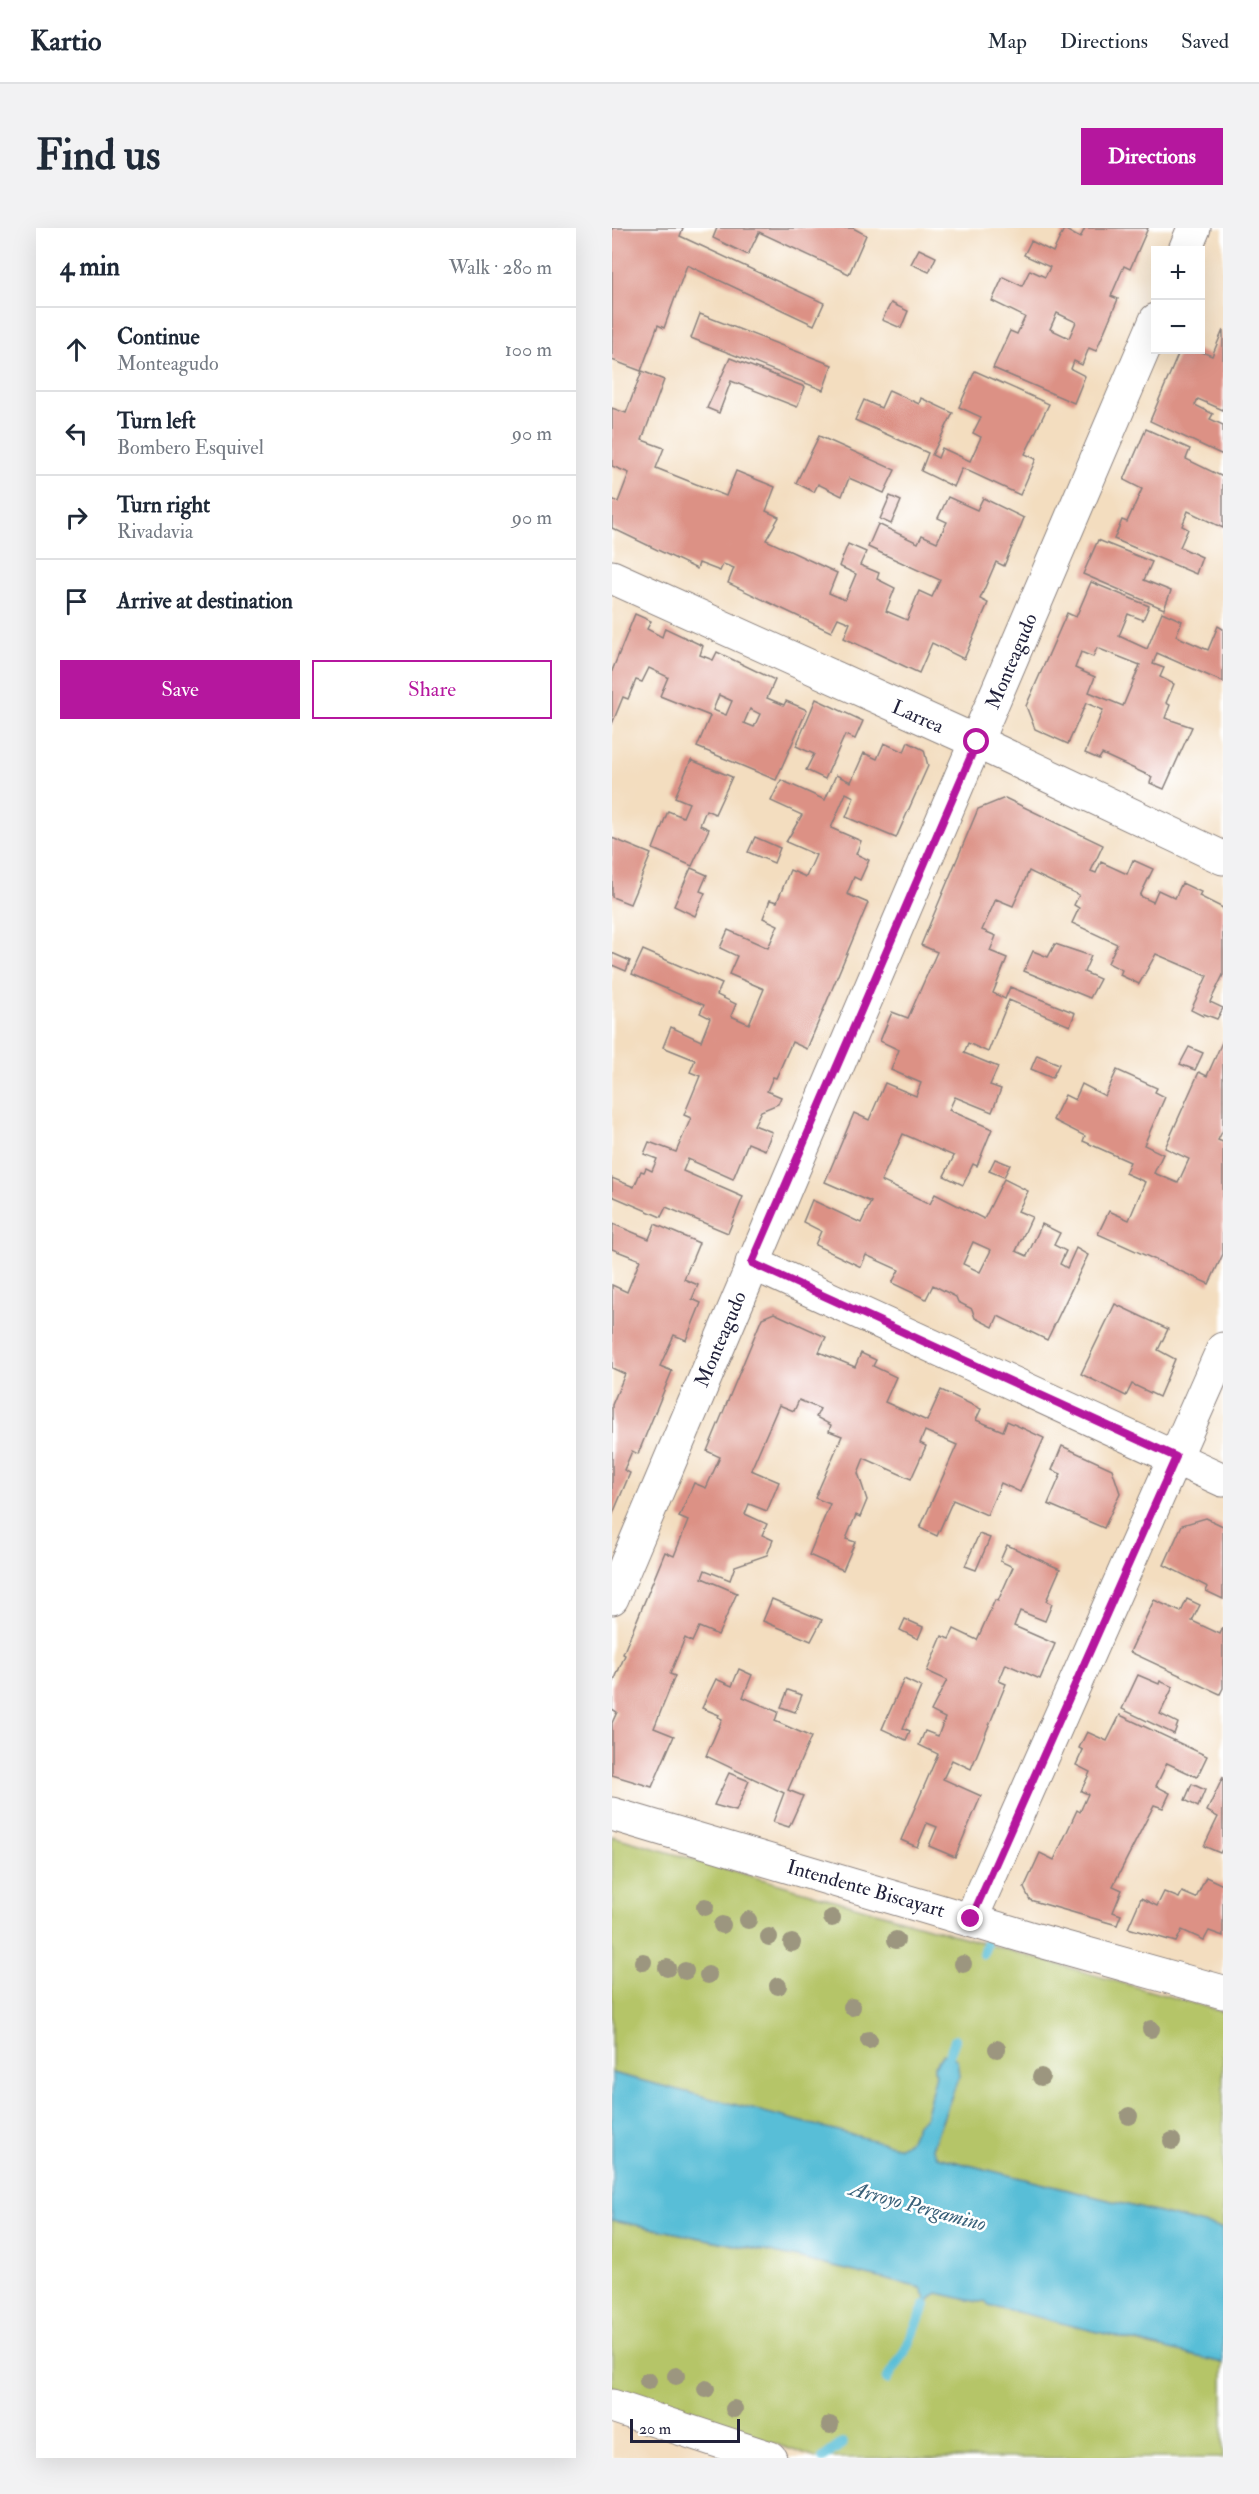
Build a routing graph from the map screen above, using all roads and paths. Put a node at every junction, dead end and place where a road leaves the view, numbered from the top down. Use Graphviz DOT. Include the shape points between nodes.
graph roads {
  1 [pos="1194,228"];
  2 [pos="1187,246"];
  3 [pos="1151,329"];
  4 [pos="612,577"];
  5 [pos="977,742"];
  6 [pos="1223,858"];
  7 [pos="752,1263"];
  8 [pos="1223,1349"];
  9 [pos="1176,1457"];
  10 [pos="1223,1480"];
  11 [pos="612,1598"];
  12 [pos="612,1814"];
  13 [pos="971,1919"];
  14 [pos="1223,1992"];
  15 [pos="612,2406"];
  16 [pos="770,2458"];
  1 -- 2 [label="street"];
  3 -- 5 [label="street, Monteagudo"];
  4 -- 5 [label="street, Larrea"];
  5 -- 6 [label="street, Larrea"];
  5 -- 7 [label="street, Monteagudo"];
  7 -- 9 [label="street"];
  7 -- 11 [label="street, Monteagudo"];
  8 -- 9 [label="street"];
  9 -- 10 [label="street"];
  9 -- 13 [label="street"];
  12 -- 13 [label="street, Intendente Biscayart"];
  13 -- 14 [label="street, Intendente Biscayart"];
  15 -- 16 [label="street"];
}
